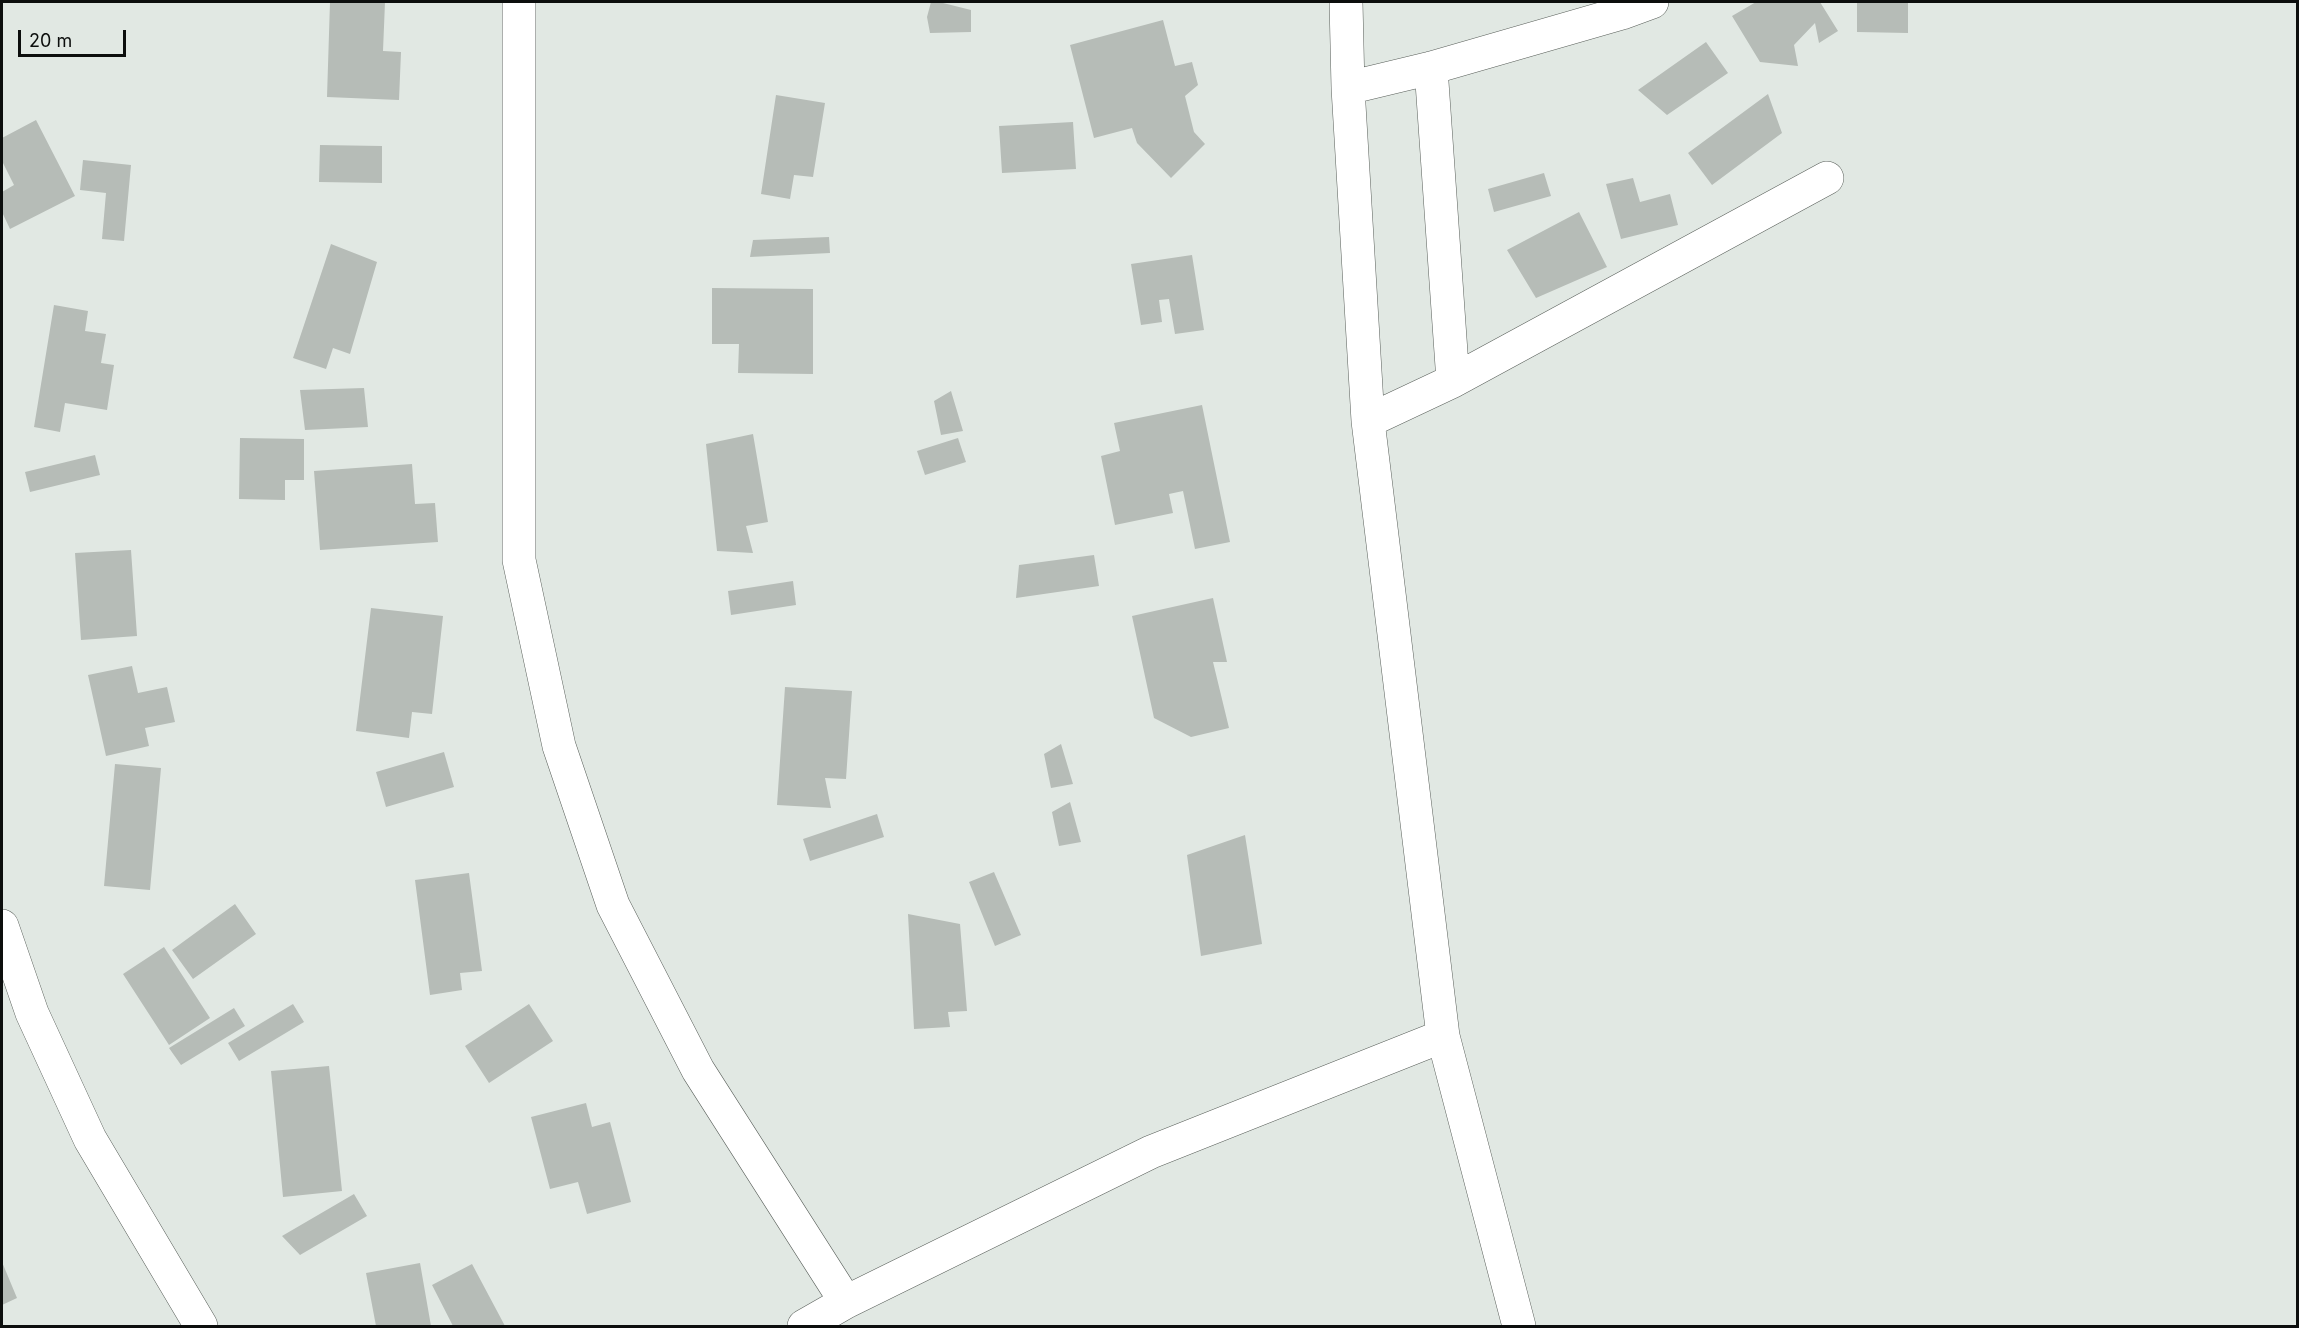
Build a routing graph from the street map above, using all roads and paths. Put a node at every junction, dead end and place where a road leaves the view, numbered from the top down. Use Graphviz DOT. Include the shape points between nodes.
graph roads {
  1 [pos="519,2"];
  2 [pos="1346,2"];
  3 [pos="1652,2"];
  4 [pos="1431,68"];
  5 [pos="1347,88"];
  6 [pos="1827,178"];
  7 [pos="1453,381"];
  8 [pos="1368,421"];
  9 [pos="2,926"];
  10 [pos="1443,1036"];
  11 [pos="846,1302"];
  12 [pos="201,1326"];
  13 [pos="804,1326"];
  14 [pos="1519,1326"];
  1 -- 11 [label="street" via="519,560 559,746 613,905 698,1070"];
  2 -- 5 [label="street"];
  3 -- 4 [label="street"];
  4 -- 5 [label="street"];
  4 -- 7 [label="street"];
  5 -- 8 [label="street"];
  6 -- 7 [label="street"];
  7 -- 8 [label="street"];
  8 -- 10 [label="street"];
  9 -- 12 [label="street" via="32,1013 90,1139"];
  10 -- 11 [label="street" via="1151,1152"];
  10 -- 14 [label="street"];
  11 -- 13 [label="street"];
}
